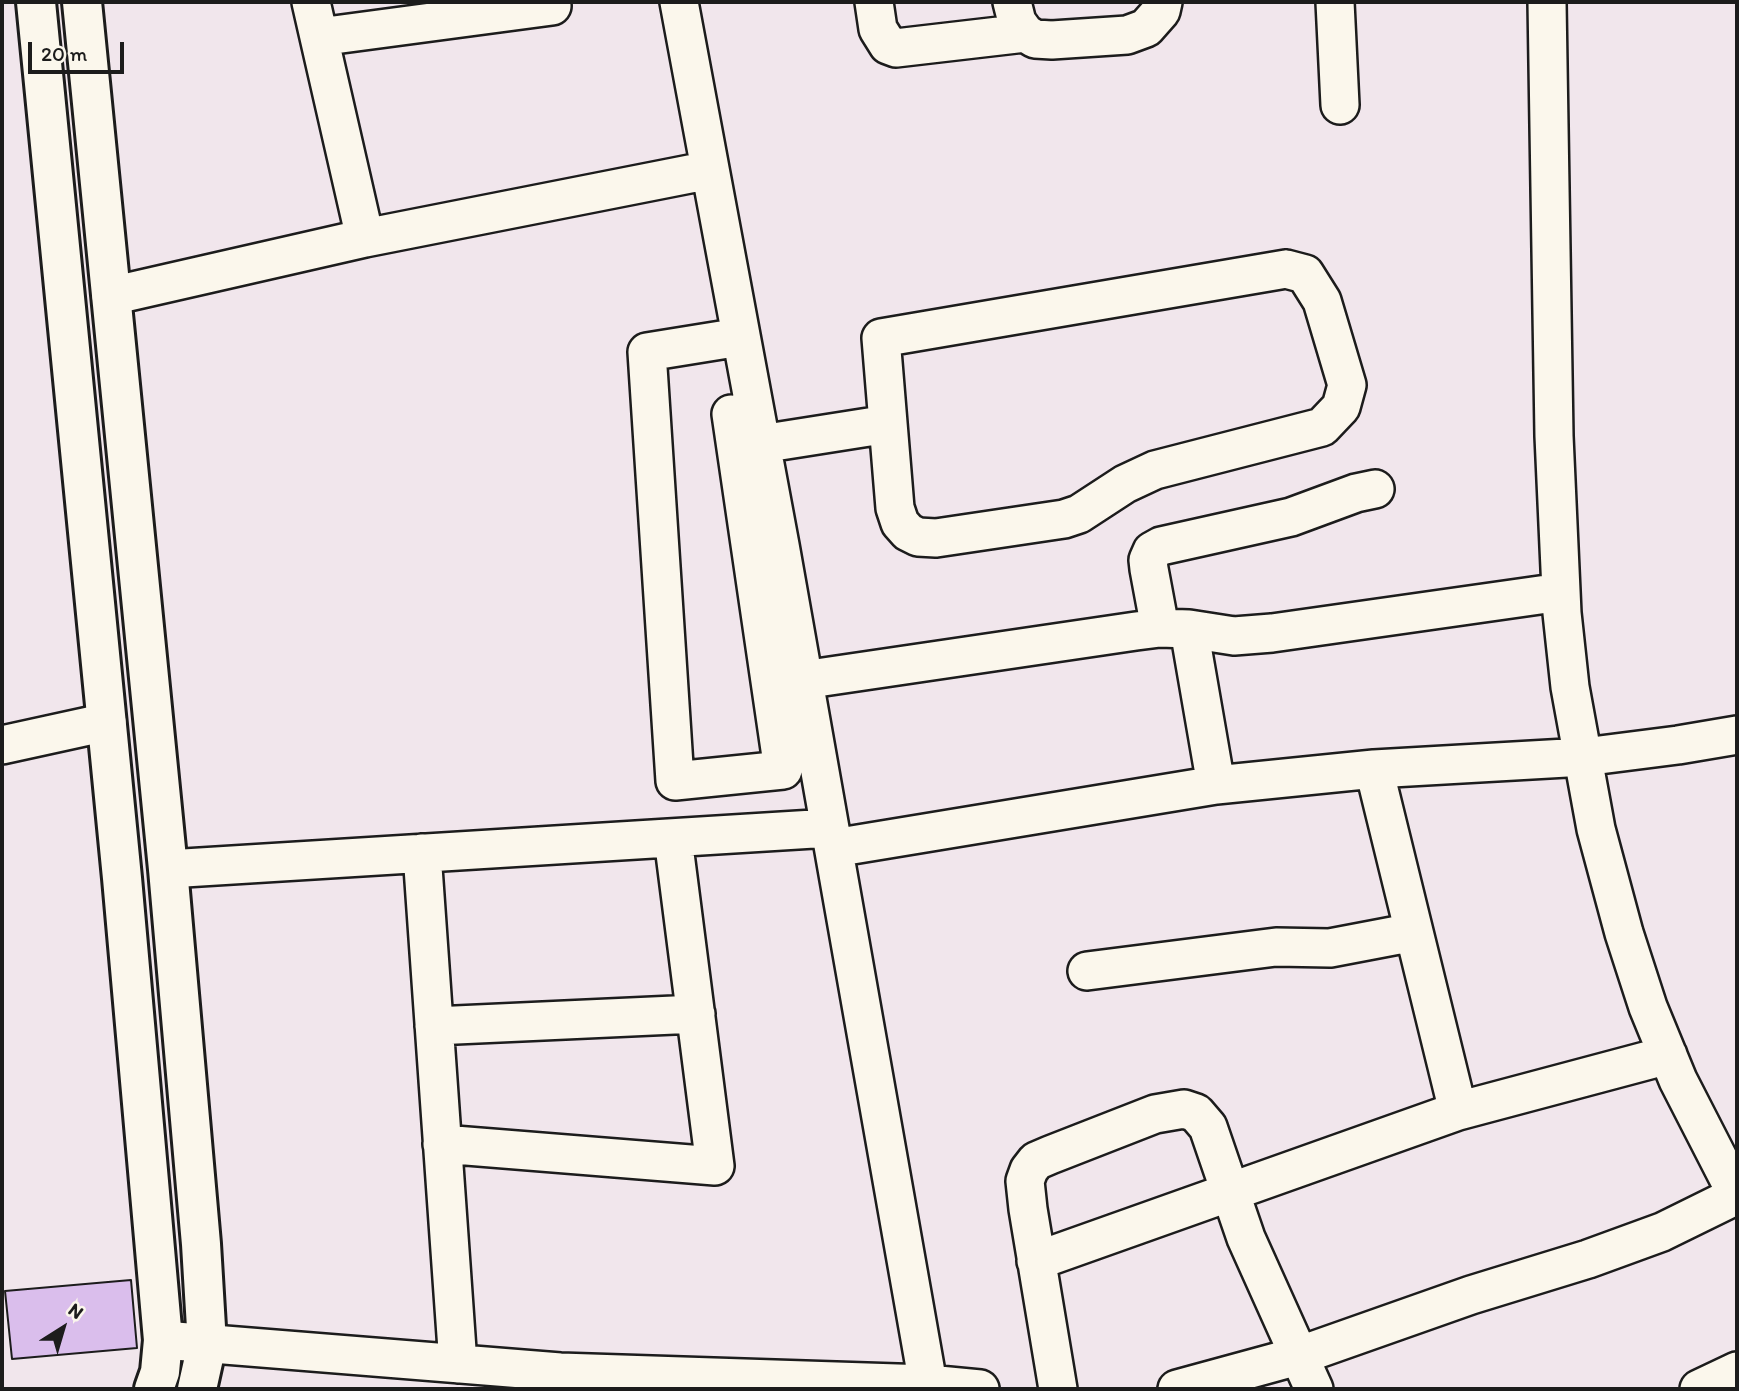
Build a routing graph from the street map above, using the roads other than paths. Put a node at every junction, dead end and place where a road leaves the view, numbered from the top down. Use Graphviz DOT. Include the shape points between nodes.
graph roads {
  1 [pos="36,2"];
  2 [pos="82,2"];
  3 [pos="311,2"];
  4 [pos="679,2"];
  5 [pos="874,2"];
  6 [pos="1163,2"];
  7 [pos="1335,2"];
  8 [pos="1547,2"];
  9 [pos="552,6"];
  10 [pos="1018,17"];
  11 [pos="319,37"];
  12 [pos="1340,105"];
  13 [pos="710,170"];
  14 [pos="365,238"];
  15 [pos="111,296"];
  16 [pos="730,339"];
  17 [pos="888,424"];
  18 [pos="761,444"];
  19 [pos="1376,489"];
  20 [pos="765,547"];
  21 [pos="1561,592"];
  22 [pos="1175,629"];
  23 [pos="803,680"];
  24 [pos="107,722"];
  25 [pos="1737,735"];
  26 [pos="2,745"];
  27 [pos="1584,757"];
  28 [pos="1374,769"];
  29 [pos="1216,785"];
  30 [pos="673,838"];
  31 [pos="832,838"];
  32 [pos="422,853"];
  33 [pos="168,869"];
  34 [pos="1414,932"];
  35 [pos="1087,971"];
  36 [pos="696,1014"];
  37 [pos="434,1026"];
  38 [pos="1668,1055"];
  39 [pos="1458,1111"];
  40 [pos="442,1144"];
  41 [pos="1231,1191"];
  42 [pos="1036,1261"];
  43 [pos="163,1340"];
  44 [pos="207,1344"];
  45 [pos="1298,1356"];
  46 [pos="458,1364"];
  47 [pos="1737,1371"];
  48 [pos="564,1381"];
  49 [pos="928,1384"];
  50 [pos="154,1389"];
  51 [pos="197,1389"];
  52 [pos="980,1389"];
  53 [pos="1058,1389"];
  54 [pos="1177,1389"];
  55 [pos="1314,1389"];
  56 [pos="1699,1389"];
  1 -- 24 [label="street"];
  2 -- 15 [label="street"];
  3 -- 11 [label="street"];
  4 -- 13 [label="street"];
  5 -- 10 [label="street" via="878,29 896,48"];
  6 -- 10 [label="street" via="1161,12 1146,28 1127,34 1035,39"];
  7 -- 12 [label="street"];
  8 -- 21 [label="street" via="1553,422"];
  9 -- 11 [label="street"];
  11 -- 14 [label="street"];
  13 -- 14 [label="street"];
  13 -- 16 [label="street"];
  14 -- 15 [label="street"];
  15 -- 33 [label="street"];
  16 -- 18 [label="street"];
  16 -- 20 [label="street"];
  16 -- 20 [label="street" via="647,352 675,781 783,770"];
  17 -- 17 [label="street" via="881,338 1286,269 1305,274 1322,301 1347,385 1341,407 1322,427 1155,470 1065,519 936,538 918,537 900,523"];
  17 -- 18 [label="street"];
  18 -- 20 [label="street"];
  19 -- 22 [label="street" via="1291,517 1152,551 1149,569"];
  20 -- 23 [label="street"];
  21 -- 22 [label="street" via="1272,633 1234,636"];
  21 -- 27 [label="street" via="1570,687"];
  22 -- 23 [label="street"];
  22 -- 29 [label="street"];
  23 -- 31 [label="street"];
  24 -- 26 [label="street"];
  24 -- 43 [label="street"];
  25 -- 27 [label="street"];
  27 -- 28 [label="street"];
  27 -- 38 [label="street" via="1596,829 1624,933"];
  28 -- 29 [label="street"];
  28 -- 34 [label="street"];
  29 -- 31 [label="street"];
  30 -- 31 [label="street"];
  30 -- 32 [label="street"];
  30 -- 36 [label="street"];
  31 -- 49 [label="street"];
  32 -- 33 [label="street"];
  32 -- 37 [label="street"];
  33 -- 44 [label="street"];
  34 -- 35 [label="street" via="1330,948 1276,947"];
  34 -- 39 [label="street"];
  36 -- 37 [label="street"];
  36 -- 40 [label="street" via="715,1166"];
  37 -- 40 [label="street"];
  38 -- 39 [label="street"];
  38 -- 45 [label="street" via="1737,1195 1633,1243"];
  39 -- 41 [label="street"];
  40 -- 46 [label="street"];
  41 -- 42 [label="street"];
  41 -- 42 [label="street" via="1208,1127 1196,1113 1184,1109 1155,1114 1036,1161 1025,1181"];
  41 -- 45 [label="street" via="1246,1238"];
  42 -- 53 [label="street"];
  43 -- 44 [label="street"];
  43 -- 50 [label="street"];
  44 -- 46 [label="street"];
  44 -- 51 [label="street"];
  45 -- 54 [label="street"];
  45 -- 55 [label="street"];
  46 -- 48 [label="street"];
  47 -- 56 [label="street"];
  48 -- 49 [label="street"];
  49 -- 52 [label="street"];
}
